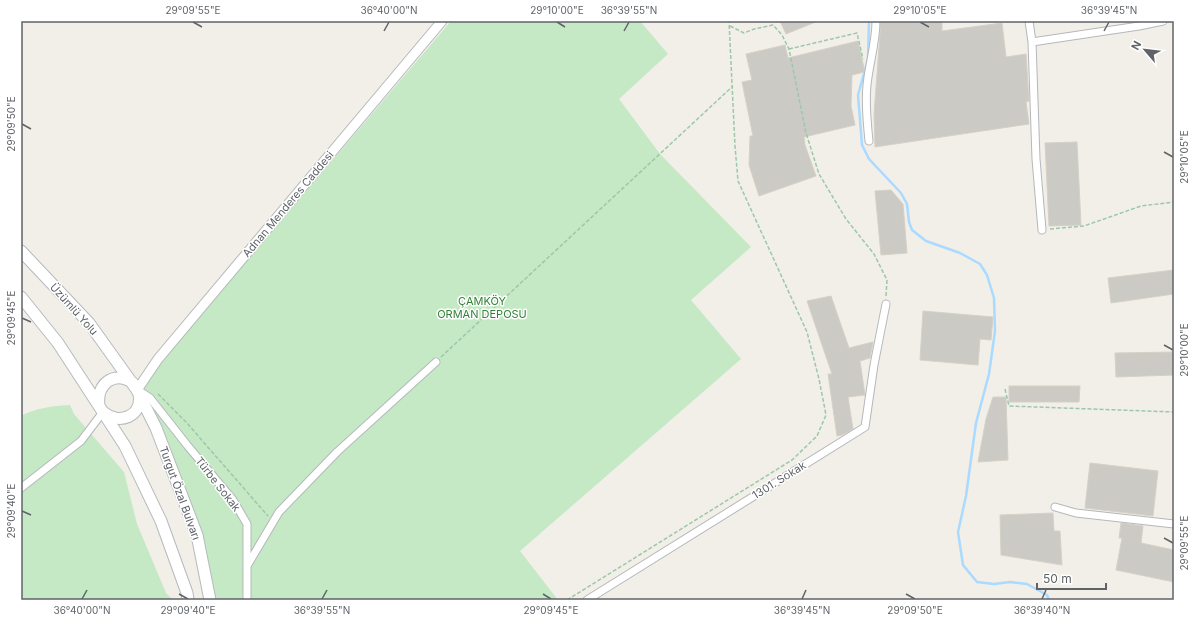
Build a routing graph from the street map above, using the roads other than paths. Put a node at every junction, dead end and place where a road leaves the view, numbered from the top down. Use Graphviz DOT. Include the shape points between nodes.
graph roads {
  1 [pos="442,21"];
  2 [pos="876,21"];
  3 [pos="1029,21"];
  4 [pos="1163,21"];
  5 [pos="1032,42"];
  6 [pos="869,141"];
  7 [pos="1042,230"];
  8 [pos="21,251"];
  9 [pos="21,298"];
  10 [pos="886,304"];
  11 [pos="436,362"];
  12 [pos="135,387"];
  13 [pos="101,409"];
  14 [pos="21,488"];
  15 [pos="1055,507"];
  16 [pos="1174,524"];
  17 [pos="248,566"];
  18 [pos="188,600"];
  19 [pos="210,600"];
  20 [pos="247,600"];
  21 [pos="587,600"];
  1 -- 12 [label="street, Adnan Menderes Caddesi"];
  2 -- 6 [label="street" via="876,36 867,85 866,116"];
  3 -- 5 [label="street"];
  4 -- 5 [label="street"];
  5 -- 7 [label="street" via="1036,158"];
  8 -- 12 [label="main road, Üzümlü Yolu" via="89,323"];
  9 -- 13 [label="main road" via="58,343"];
  10 -- 21 [label="street, 1301. Sokak" via="865,427"];
  11 -- 17 [label="street" via="338,452 279,512"];
  12 -- 13 [label="main road" via="128,380 121,378 107,382 99,393"];
  12 -- 13 [label="main road" via="139,404 126,418 108,416"];
  12 -- 17 [label="street, Türbe Sokak" via="150,398 233,500 248,524"];
  12 -- 19 [label="main road, Turgut Özal Bulvarı" via="156,428 196,535"];
  13 -- 14 [label="street" via="81,441"];
  13 -- 18 [label="main road" via="125,446 161,521"];
  15 -- 16 [label="street"];
  17 -- 20 [label="street, Türbe Sokak"];
}
